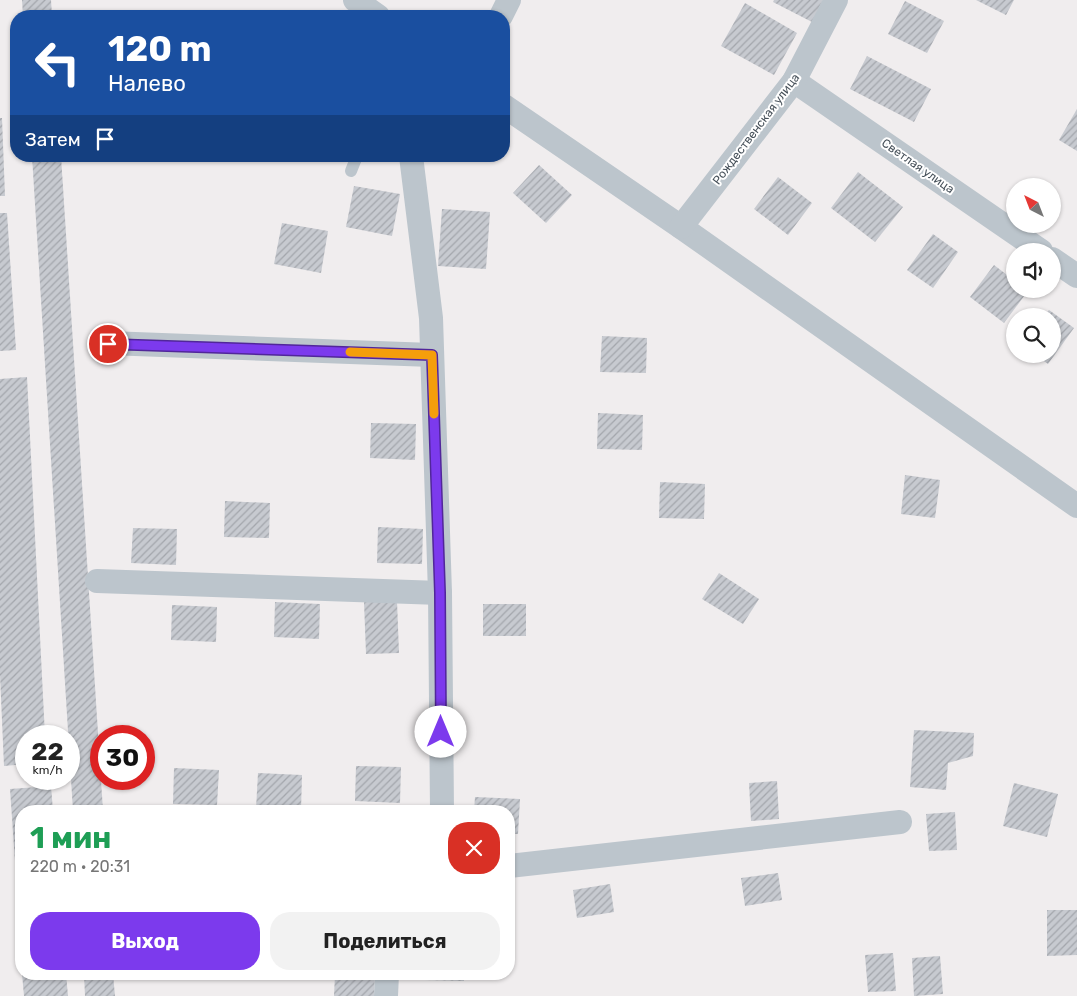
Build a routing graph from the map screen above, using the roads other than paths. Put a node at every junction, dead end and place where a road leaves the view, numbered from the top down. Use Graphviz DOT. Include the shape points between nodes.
graph roads {
  1 [pos="355,0"];
  2 [pos="836,0"];
  3 [pos="369,10"];
  4 [pos="794,81"];
  5 [pos="510,110"];
  6 [pos="355,162"];
  7 [pos="412,162"];
  8 [pos="351,171"];
  9 [pos="681,226"];
  10 [pos="1029,243"];
  11 [pos="1061,265"];
  12 [pos="1077,276"];
  13 [pos="108,344"];
  14 [pos="432,355"];
  15 [pos="1077,506"];
  16 [pos="97,582"];
  17 [pos="440,593"];
  18 [pos="442,805"];
  19 [pos="900,822"];
  20 [pos="515,865"];
  21 [pos="387,980"];
  22 [pos="386,996"];
  1 -- 3 [label="street"];
  2 -- 4 [label="street, Рождественская улица"];
  4 -- 9 [label="street, Рождественская улица"];
  4 -- 10 [label="street, Светлая улица"];
  5 -- 9 [label="street"];
  6 -- 8 [label="lane"];
  7 -- 14 [label="street"];
  9 -- 15 [label="street"];
  11 -- 12 [label="street"];
  13 -- 14 [label="street"];
  14 -- 17 [label="street"];
  16 -- 17 [label="street"];
  17 -- 18 [label="street"];
  19 -- 20 [label="street"];
  21 -- 22 [label="street"];
}
